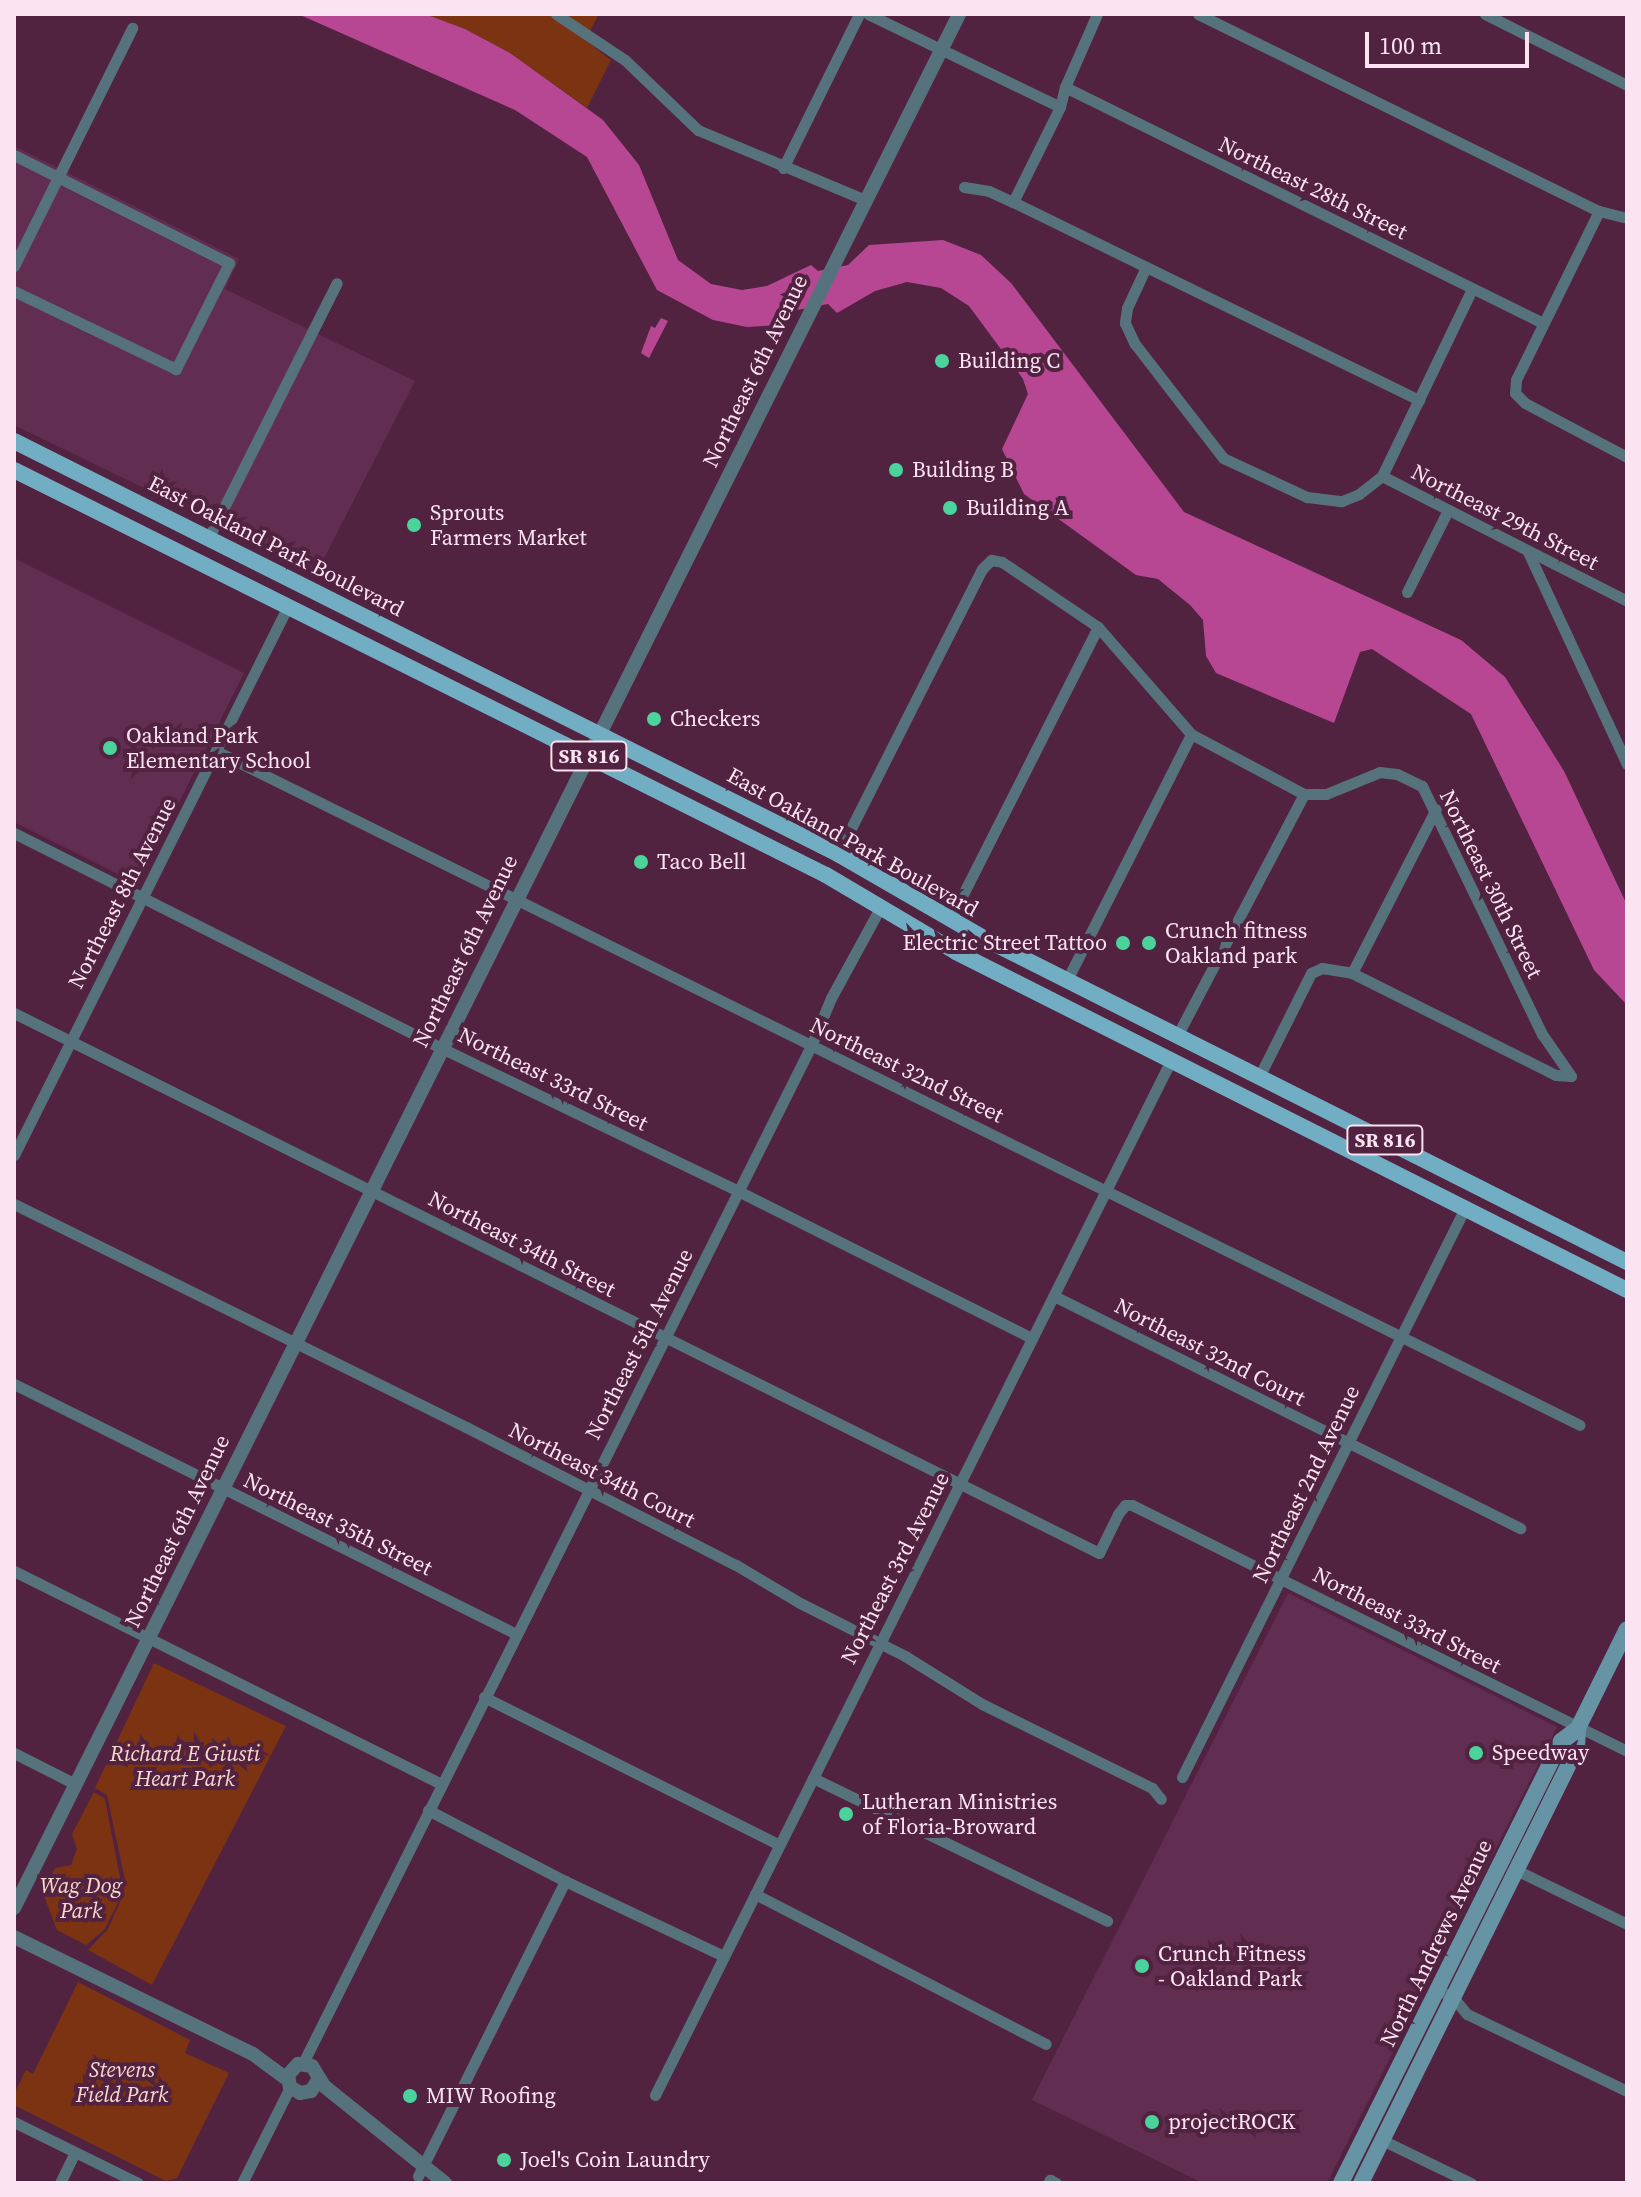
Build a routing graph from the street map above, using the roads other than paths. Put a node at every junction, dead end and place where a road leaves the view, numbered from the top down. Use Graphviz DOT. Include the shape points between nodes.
graph roads {
  1 [pos="556,14"];
  2 [pos="859,14"];
  3 [pos="959,14"];
  4 [pos="1097,14"];
  5 [pos="1198,14"];
  6 [pos="1485,14"];
  7 [pos="872,15"];
  8 [pos="132,28"];
  9 [pos="941,49"];
  10 [pos="1627,85"];
  11 [pos="1065,87"];
  12 [pos="1060,107"];
  13 [pos="14,155"];
  14 [pos="783,168"];
  15 [pos="58,177"];
  16 [pos="964,187"];
  17 [pos="865,200"];
  18 [pos="1013,202"];
  19 [pos="1599,211"];
  20 [pos="1627,218"];
  21 [pos="14,266"];
  22 [pos="1146,267"];
  23 [pos="337,283"];
  24 [pos="1472,289"];
  25 [pos="14,291"];
  26 [pos="1543,323"];
  27 [pos="1419,400"];
  28 [pos="14,441"];
  29 [pos="1627,441"];
  30 [pos="14,453"];
  31 [pos="1624,456"];
  32 [pos="14,470"];
  33 [pos="1382,476"];
  34 [pos="113,490"];
  35 [pos="1448,510"];
  36 [pos="209,537"];
  37 [pos="1528,552"];
  38 [pos="183,554"];
  39 [pos="266,566"];
  40 [pos="235,579"];
  41 [pos="1407,592"];
  42 [pos="1627,601"];
  43 [pos="288,606"];
  44 [pos="1098,627"];
  45 [pos="599,732"];
  46 [pos="1191,734"];
  47 [pos="216,751"];
  48 [pos="587,755"];
  49 [pos="1627,764"];
  50 [pos="1304,794"];
  51 [pos="1436,809"];
  52 [pos="14,833"];
  53 [pos="838,854"];
  54 [pos="142,898"];
  55 [pos="515,899"];
  56 [pos="880,908"];
  57 [pos="930,909"];
  58 [pos="950,920"];
  59 [pos="1352,973"];
  60 [pos="1067,980"];
  61 [pos="1030,989"];
  62 [pos="14,1013"];
  63 [pos="1177,1036"];
  64 [pos="71,1041"];
  65 [pos="811,1046"];
  66 [pos="441,1048"];
  67 [pos="1211,1053"];
  68 [pos="1171,1060"];
  69 [pos="1259,1077"];
  70 [pos="1410,1152"];
  71 [pos="14,1155"];
  72 [pos="1376,1163"];
  73 [pos="1107,1189"];
  74 [pos="371,1191"];
  75 [pos="738,1191"];
  76 [pos="1511,1203"];
  77 [pos="14,1204"];
  78 [pos="1465,1208"];
  79 [pos="1627,1262"];
  80 [pos="1627,1290"];
  81 [pos="1054,1296"];
  82 [pos="1401,1335"];
  83 [pos="665,1337"];
  84 [pos="1032,1338"];
  85 [pos="295,1343"];
  86 [pos="14,1384"];
  87 [pos="1580,1425"];
  88 [pos="1346,1444"];
  89 [pos="959,1485"];
  90 [pos="222,1488"];
  91 [pos="589,1491"];
  92 [pos="1132,1505"];
  93 [pos="1520,1528"];
  94 [pos="14,1571"];
  95 [pos="1282,1580"];
  96 [pos="1627,1629"];
  97 [pos="516,1634"];
  98 [pos="148,1639"];
  99 [pos="880,1643"];
  100 [pos="484,1697"];
  101 [pos="1578,1728"];
  102 [pos="1627,1751"];
  103 [pos="14,1753"];
  104 [pos="1182,1777"];
  105 [pos="813,1778"];
  106 [pos="75,1784"];
  107 [pos="442,1784"];
  108 [pos="1161,1799"];
  109 [pos="428,1810"];
  110 [pos="779,1845"];
  111 [pos="1516,1870"];
  112 [pos="565,1881"];
  113 [pos="755,1894"];
  114 [pos="14,1908"];
  115 [pos="1107,1921"];
  116 [pos="1627,1924"];
  117 [pos="14,1937"];
  118 [pos="724,1956"];
  119 [pos="1445,1993"];
  120 [pos="1437,2010"];
  121 [pos="1467,2014"];
  122 [pos="1046,2044"];
  123 [pos="302,2079"];
  124 [pos="1627,2091"];
  125 [pos="655,2095"];
  126 [pos="14,2122"];
  127 [pos="1382,2140"];
  128 [pos="75,2152"];
  129 [pos="423,2176"];
  130 [pos="60,2183"];
  131 [pos="138,2183"];
  132 [pos="242,2183"];
  133 [pos="445,2183"];
  134 [pos="1341,2183"];
  135 [pos="1361,2183"];
  136 [pos="1471,2183"];
  1 -- 14 [label="street" via="625,60 698,130"];
  2 -- 14 [label="street"];
  3 -- 9 [label="street, Northeast 6th Avenue"];
  4 -- 11 [label="street"];
  5 -- 19 [label="street"];
  6 -- 10 [label="street"];
  7 -- 9 [label="street"];
  8 -- 15 [label="street"];
  9 -- 12 [label="street"];
  9 -- 17 [label="street, Northeast 6th Avenue"];
  11 -- 12 [label="street"];
  11 -- 24 [label="street, Northeast 28th Street"];
  12 -- 18 [label="street"];
  13 -- 15 [label="street"];
  14 -- 17 [label="street"];
  15 -- 21 [label="street"];
  15 -- 25 [label="street" via="229,263 176,369"];
  16 -- 18 [label="street"];
  17 -- 45 [label="street, Northeast 6th Avenue"];
  18 -- 22 [label="street"];
  19 -- 20 [label="street"];
  19 -- 26 [label="street"];
  22 -- 27 [label="street"];
  22 -- 33 [label="street, Northeast 29th Street" via="1125,323 1135,344 1223,458 1307,497 1342,501"];
  23 -- 36 [label="street"];
  24 -- 26 [label="street, Northeast 28th Street"];
  24 -- 27 [label="street"];
  26 -- 31 [label="street" via="1515,393"];
  27 -- 33 [label="street"];
  28 -- 34 [label="main road, East Oakland Park Boulevard / SR 816"];
  29 -- 31 [label="street"];
  30 -- 34 [label="main road" via="87,488"];
  32 -- 38 [label="main road, East Oakland Park Boulevard / SR 816"];
  33 -- 35 [label="street, Northeast 29th Street"];
  34 -- 36 [label="main road, East Oakland Park Boulevard / SR 816"];
  35 -- 37 [label="street, Northeast 29th Street"];
  35 -- 41 [label="street"];
  36 -- 38 [label="main road" via="200,548"];
  36 -- 39 [label="main road, East Oakland Park Boulevard / SR 816"];
  37 -- 42 [label="street, Northeast 29th Street"];
  37 -- 49 [label="street"];
  38 -- 40 [label="main road, East Oakland Park Boulevard / SR 816"];
  39 -- 40 [label="main road" via="242,569"];
  39 -- 45 [label="main road, East Oakland Park Boulevard / SR 816"];
  40 -- 43 [label="main road, East Oakland Park Boulevard / SR 816"];
  43 -- 47 [label="street, Northeast 8th Avenue"];
  43 -- 48 [label="main road, East Oakland Park Boulevard / SR 816"];
  44 -- 46 [label="street"];
  44 -- 53 [label="street" via="1008,565 991,560"];
  44 -- 58 [label="street"];
  45 -- 48 [label="street, Northeast 6th Avenue"];
  45 -- 53 [label="main road, East Oakland Park Boulevard / SR 816"];
  46 -- 50 [label="street"];
  46 -- 60 [label="street"];
  47 -- 54 [label="street, Northeast 8th Avenue"];
  47 -- 55 [label="street, Northeast 32nd Street"];
  48 -- 55 [label="street, Northeast 6th Avenue"];
  48 -- 56 [label="main road, East Oakland Park Boulevard / SR 816" via="826,875"];
  50 -- 51 [label="street, Northeast 30th Street" via="1326,794 1380,772 1422,786"];
  50 -- 63 [label="street"];
  51 -- 59 [label="street"];
  51 -- 59 [label="street, Northeast 30th Street" via="1542,1034 1571,1076 1556,1075"];
  52 -- 54 [label="street, Northeast 33rd Street"];
  53 -- 57 [label="main road, East Oakland Park Boulevard / SR 816"];
  54 -- 64 [label="street, Northeast 8th Avenue"];
  54 -- 66 [label="street, Northeast 33rd Street"];
  55 -- 65 [label="street, Northeast 32nd Street"];
  55 -- 66 [label="street, Northeast 6th Avenue"];
  56 -- 57 [label="main road" via="893,902"];
  56 -- 61 [label="main road, East Oakland Park Boulevard / SR 816"];
  56 -- 65 [label="street, Northeast 5th Avenue"];
  57 -- 58 [label="main road, East Oakland Park Boulevard / SR 816"];
  58 -- 60 [label="main road, East Oakland Park Boulevard / SR 816"];
  59 -- 69 [label="street" via="1322,968 1311,973"];
  60 -- 61 [label="main road" via="1050,989"];
  60 -- 63 [label="main road, East Oakland Park Boulevard / SR 816"];
  61 -- 68 [label="main road, East Oakland Park Boulevard / SR 816"];
  62 -- 64 [label="street, Northeast 34th Street"];
  63 -- 67 [label="main road, East Oakland Park Boulevard / SR 816"];
  64 -- 71 [label="street, Northeast 8th Avenue"];
  64 -- 74 [label="street, Northeast 34th Street"];
  65 -- 73 [label="street, Northeast 32nd Street"];
  65 -- 75 [label="street, Northeast 5th Avenue"];
  66 -- 74 [label="street, Northeast 6th Avenue"];
  66 -- 75 [label="street, Northeast 33rd Street"];
  67 -- 68 [label="main road" via="1186,1052"];
  67 -- 69 [label="main road, East Oakland Park Boulevard / SR 816"];
  68 -- 72 [label="main road, East Oakland Park Boulevard / SR 816"];
  68 -- 73 [label="street, Northeast 3rd Avenue"];
  69 -- 70 [label="main road, East Oakland Park Boulevard / SR 816"];
  70 -- 72 [label="main road" via="1395,1162"];
  70 -- 76 [label="main road, East Oakland Park Boulevard / SR 816"];
  72 -- 78 [label="main road, East Oakland Park Boulevard / SR 816"];
  73 -- 81 [label="street, Northeast 3rd Avenue"];
  73 -- 82 [label="street, Northeast 32nd Street"];
  74 -- 83 [label="street, Northeast 34th Street"];
  74 -- 85 [label="street, Northeast 6th Avenue"];
  75 -- 83 [label="street, Northeast 5th Avenue"];
  75 -- 84 [label="street, Northeast 33rd Street"];
  76 -- 78 [label="main road" via="1481,1198"];
  76 -- 79 [label="main road, East Oakland Park Boulevard / SR 816"];
  77 -- 85 [label="street, Northeast 34th Court"];
  78 -- 80 [label="main road, East Oakland Park Boulevard / SR 816"];
  78 -- 82 [label="street, Northeast 2nd Avenue"];
  81 -- 84 [label="street, Northeast 3rd Avenue"];
  81 -- 88 [label="street, Northeast 32nd Court"];
  82 -- 87 [label="street, Northeast 32nd Street"];
  82 -- 88 [label="street, Northeast 2nd Avenue"];
  83 -- 89 [label="street, Northeast 34th Street"];
  83 -- 91 [label="street, Northeast 5th Avenue"];
  84 -- 89 [label="street, Northeast 3rd Avenue"];
  85 -- 90 [label="street, Northeast 6th Avenue"];
  85 -- 91 [label="street, Northeast 34th Court"];
  86 -- 90 [label="street, Northeast 35th Street"];
  88 -- 93 [label="street, Northeast 32nd Court"];
  88 -- 95 [label="street, Northeast 2nd Avenue"];
  89 -- 92 [label="street, Northeast 34th Street" via="1099,1553 1118,1514"];
  89 -- 99 [label="street, Northeast 3rd Avenue"];
  90 -- 97 [label="street, Northeast 35th Street"];
  90 -- 98 [label="street, Northeast 6th Avenue"];
  91 -- 97 [label="street, Northeast 5th Avenue"];
  91 -- 99 [label="street, Northeast 34th Court"];
  92 -- 95 [label="street, Northeast 33rd Street"];
  94 -- 98 [label="street"];
  95 -- 101 [label="street, Northeast 33rd Street"];
  95 -- 104 [label="street, Northeast 2nd Avenue"];
  96 -- 101 [label="main road, North Andrews Avenue"];
  97 -- 100 [label="street, Northeast 5th Avenue"];
  98 -- 106 [label="street, Northeast 6th Avenue"];
  98 -- 107 [label="street"];
  99 -- 105 [label="street, Northeast 3rd Avenue"];
  99 -- 108 [label="street, Northeast 34th Court" via="989,1709 1152,1788"];
  100 -- 107 [label="street, Northeast 5th Avenue"];
  100 -- 110 [label="street"];
  101 -- 102 [label="street, Northeast 33rd Street"];
  101 -- 111 [label="main road, North Andrews Avenue" via="1577,1748"];
  101 -- 119 [label="main road, North Andrews Avenue" via="1561,1741"];
  103 -- 106 [label="street"];
  105 -- 110 [label="street, Northeast 3rd Avenue"];
  105 -- 115 [label="street"];
  106 -- 114 [label="street, Northeast 6th Avenue"];
  107 -- 109 [label="street, Northeast 5th Avenue"];
  109 -- 112 [label="street"];
  109 -- 123 [label="street, Northeast 5th Avenue"];
  110 -- 113 [label="street, Northeast 3rd Avenue"];
  111 -- 116 [label="street"];
  111 -- 119 [label="main road, North Andrews Avenue"];
  112 -- 118 [label="street"];
  112 -- 129 [label="street"];
  113 -- 118 [label="street, Northeast 3rd Avenue"];
  113 -- 122 [label="street"];
  117 -- 123 [label="street"];
  118 -- 125 [label="street, Northeast 3rd Avenue"];
  119 -- 120 [label="main road, North Andrews Avenue"];
  119 -- 121 [label="street"];
  120 -- 121 [label="street"];
  120 -- 127 [label="main road, North Andrews Avenue"];
  120 -- 134 [label="main road, North Andrews Avenue"];
  121 -- 124 [label="street"];
  123 -- 129 [label="street"];
  123 -- 132 [label="street, Northeast 5th Avenue" via="273,2119"];
  126 -- 128 [label="street"];
  127 -- 135 [label="main road, North Andrews Avenue"];
  127 -- 136 [label="street"];
  128 -- 130 [label="street"];
  128 -- 131 [label="street"];
  129 -- 133 [label="street"];
}
